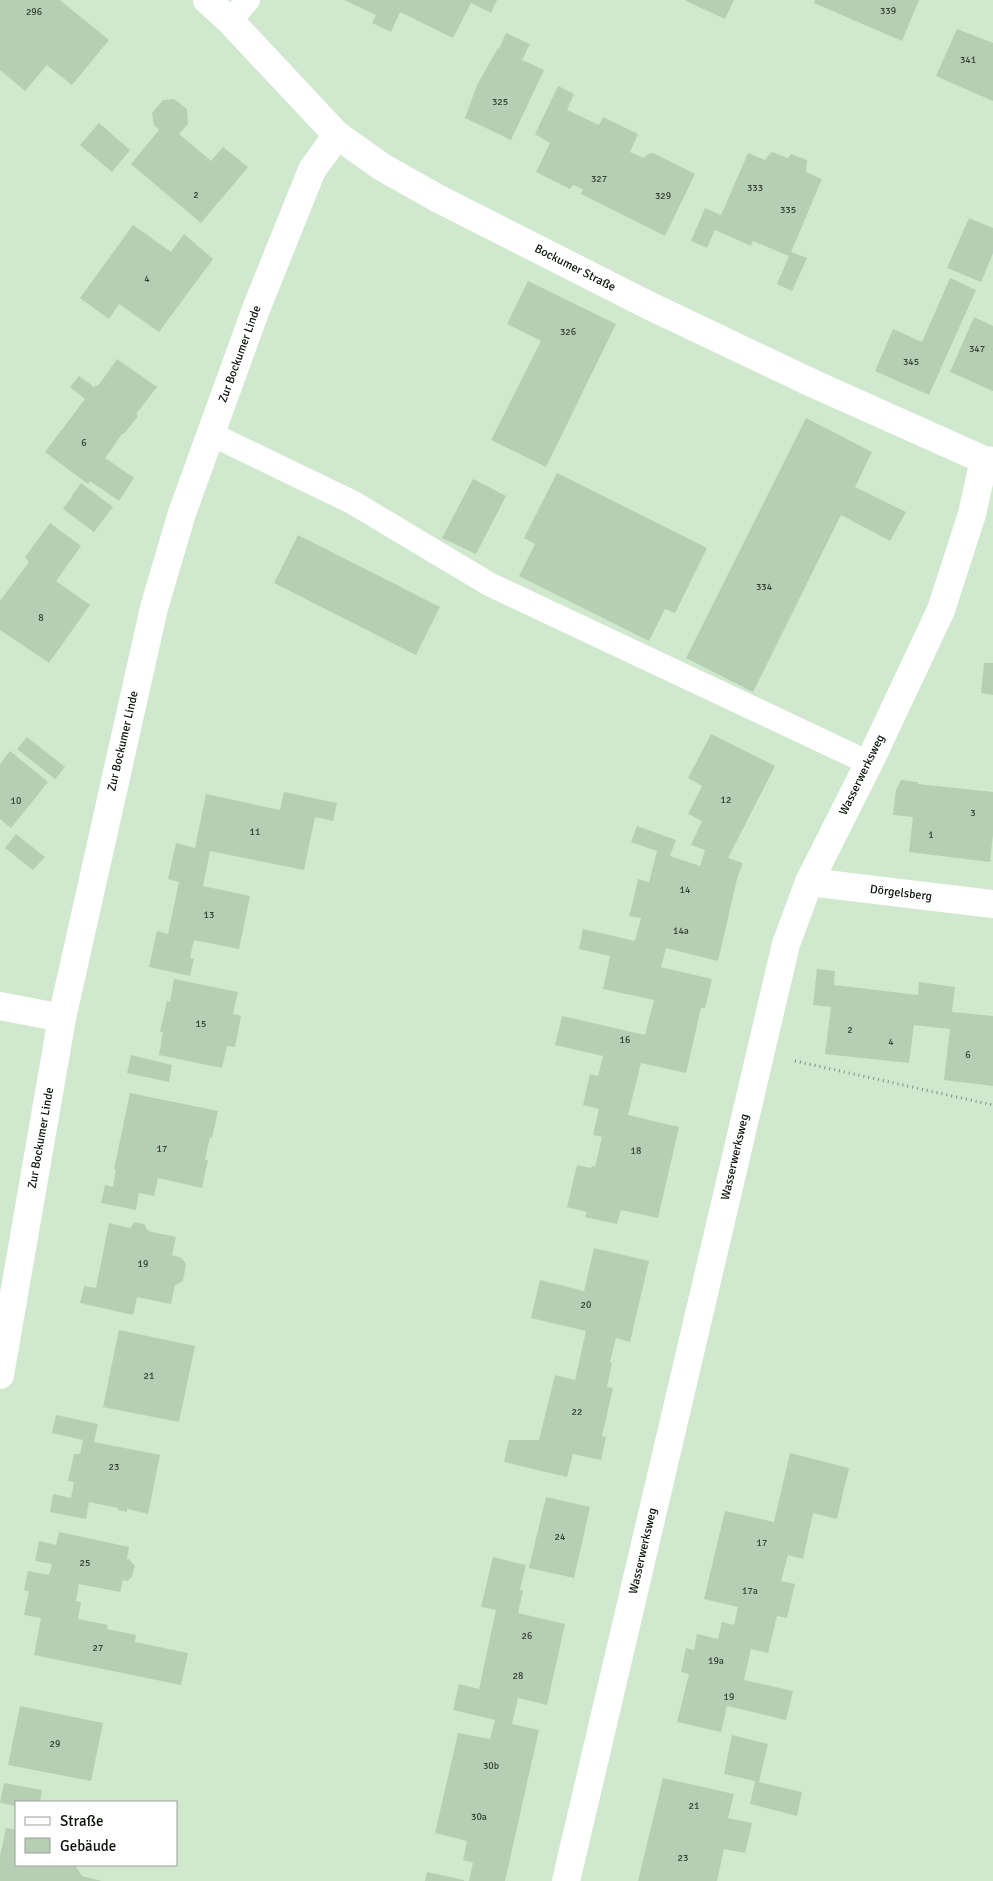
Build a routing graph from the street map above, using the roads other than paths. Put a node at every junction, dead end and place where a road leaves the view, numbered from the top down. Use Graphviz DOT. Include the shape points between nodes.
graph roads {
  1 [pos="207,0"];
  2 [pos="248,0"];
  3 [pos="230,21"];
  4 [pos="337,135"];
  5 [pos="211,434"];
  6 [pos="988,461"];
  7 [pos="869,763"];
  8 [pos="809,882"];
  9 [pos="993,904"];
  10 [pos="0,1006"];
  11 [pos="62,1018"];
  12 [pos="0,1375"];
  13 [pos="566,1881"];
  1 -- 3 [label="street, Bockumer Straße"];
  2 -- 3 [label="lane"];
  3 -- 4 [label="street, Bockumer Straße"];
  4 -- 5 [label="street, Zur Bockumer Linde" via="312,170 256,308"];
  4 -- 6 [label="street, Bockumer Straße" via="382,167 437,198 639,300 821,387"];
  5 -- 7 [label="lane" via="352,502 489,584"];
  5 -- 11 [label="street, Zur Bockumer Linde" via="182,513 154,608"];
  6 -- 7 [label="street, Wasserwerksweg" via="941,610"];
  7 -- 8 [label="street, Wasserwerksweg"];
  8 -- 9 [label="street, Dörgelsberg"];
  8 -- 13 [label="street, Wasserwerksweg" via="786,944"];
  10 -- 11 [label="street"];
  11 -- 12 [label="street, Zur Bockumer Linde"];
}
